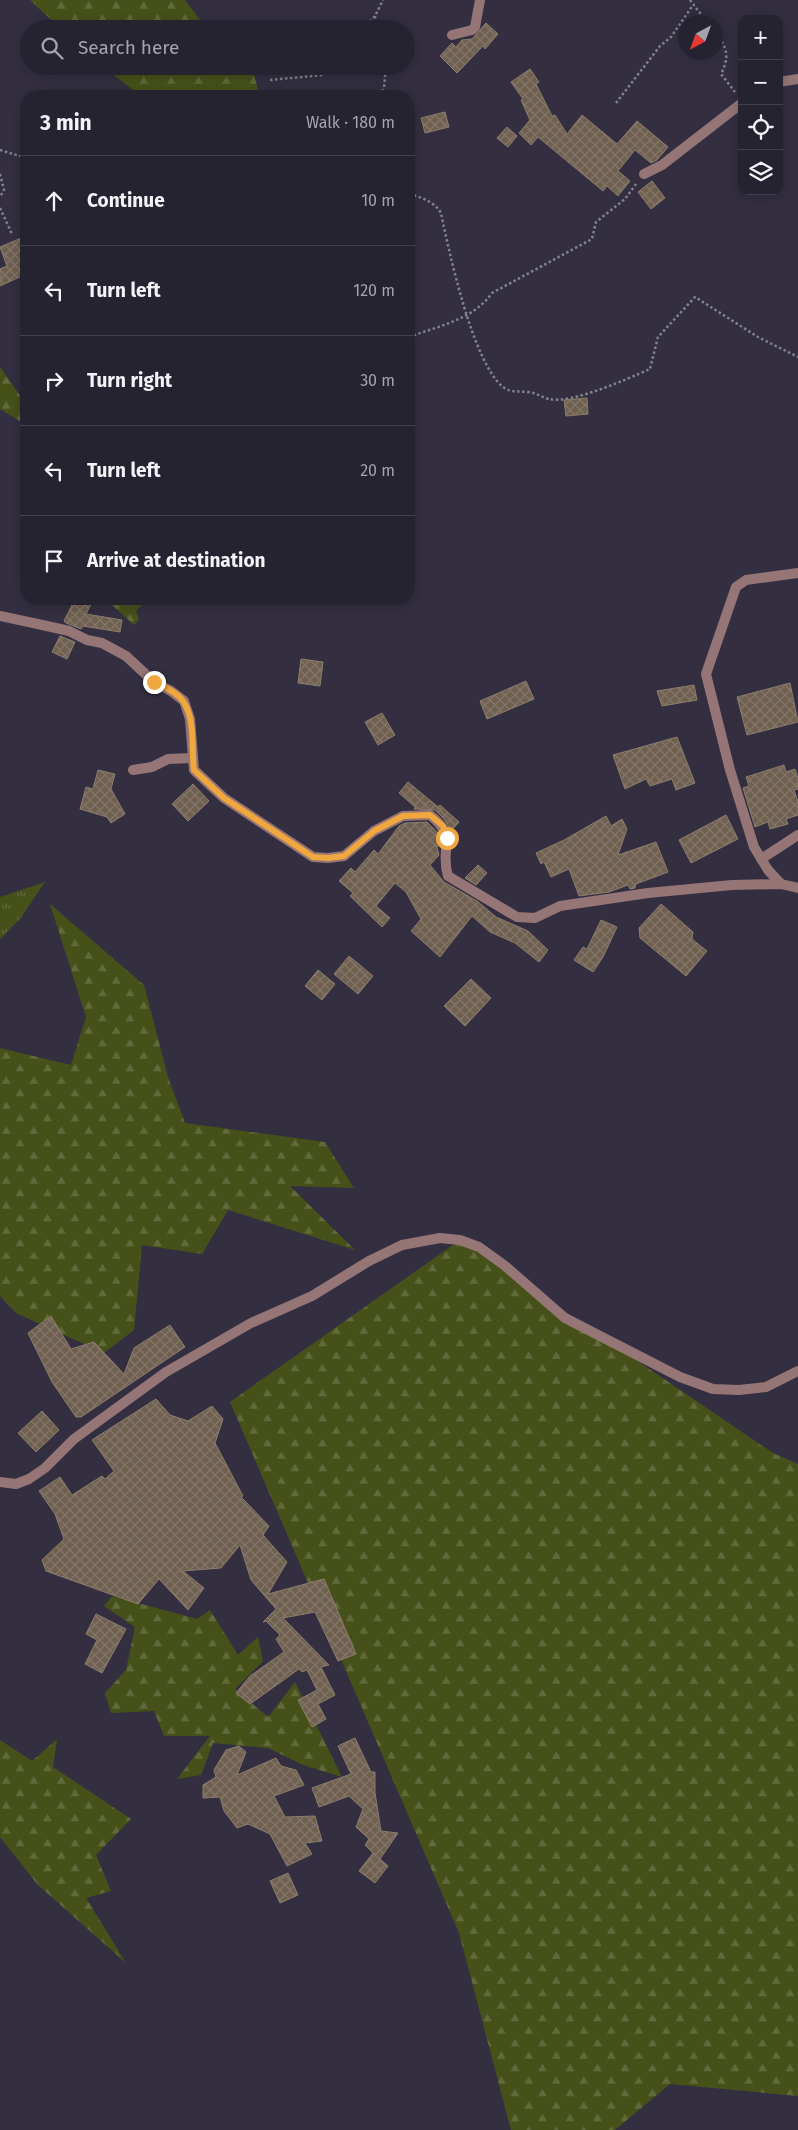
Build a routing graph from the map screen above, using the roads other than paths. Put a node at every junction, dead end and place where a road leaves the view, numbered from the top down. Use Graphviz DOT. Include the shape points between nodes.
graph roads {
  1 [pos="480,0"];
  2 [pos="452,35"];
  3 [pos="798,79"];
  4 [pos="783,81"];
  5 [pos="738,100"];
  6 [pos="644,174"];
  7 [pos="798,573"];
  8 [pos="0,616"];
  9 [pos="192,758"];
  10 [pos="133,770"];
  11 [pos="798,836"];
  12 [pos="761,859"];
  13 [pos="781,884"];
  14 [pos="798,888"];
  15 [pos="798,1371"];
  16 [pos="0,1482"];
  1 -- 2 [label="street" via="475,27"];
  3 -- 4 [label="street"];
  5 -- 6 [label="street" via="662,165"];
  7 -- 12 [label="street" via="746,580 736,587 706,667 730,770 754,847"];
  8 -- 9 [label="street" via="69,632 102,643 126,656 154,682 184,701 190,719"];
  9 -- 10 [label="street" via="168,759 152,767"];
  9 -- 13 [label="street" via="194,770 207,784 313,857 344,856 374,831 403,816 430,815 443,826 447,838 448,876 517,918 535,918 560,906 648,893"];
  11 -- 12 [label="street"];
  12 -- 13 [label="street"];
  13 -- 14 [label="street"];
  15 -- 16 [label="street" via="766,1387 739,1390 713,1389 688,1380 565,1318 479,1247 460,1240 440,1238 402,1245 312,1296 251,1323 166,1372 74,1439 30,1479 16,1484"];
}
